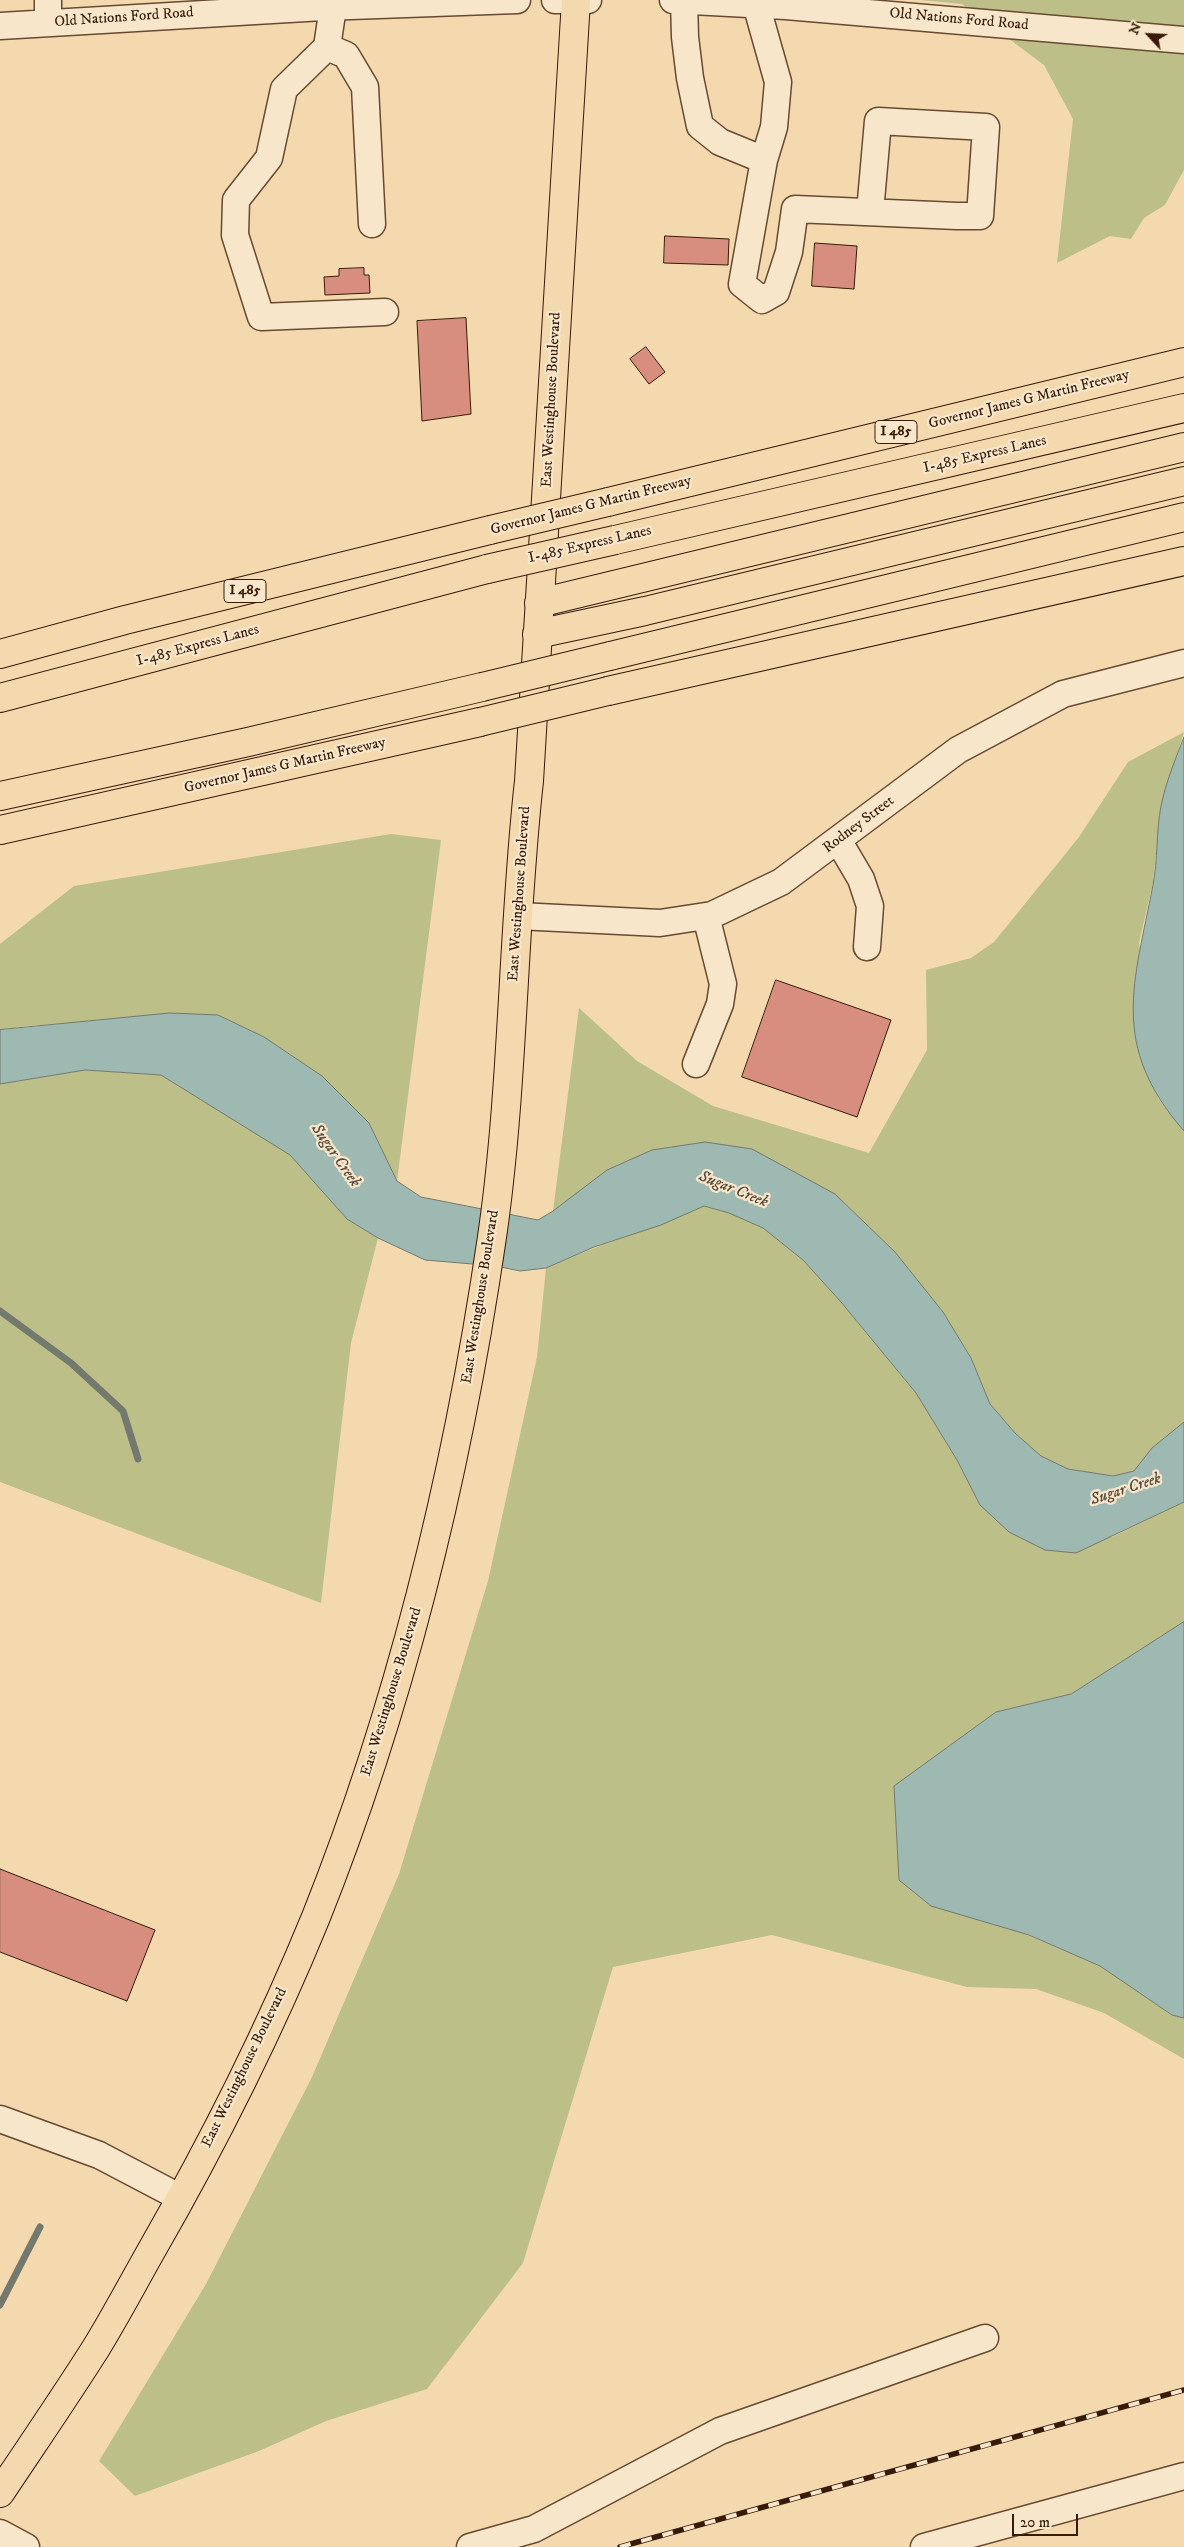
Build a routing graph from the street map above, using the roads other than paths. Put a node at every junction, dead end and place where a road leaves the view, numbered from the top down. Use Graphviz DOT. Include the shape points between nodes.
graph roads {
  1 [pos="517,0"];
  2 [pos="555,0"];
  3 [pos="576,0"];
  4 [pos="588,0"];
  5 [pos="673,0"];
  6 [pos="684,0"];
  7 [pos="756,4"];
  8 [pos="333,7"];
  9 [pos="48,11"];
  10 [pos="0,26"];
  11 [pos="1184,40"];
  12 [pos="327,47"];
  13 [pos="764,160"];
  14 [pos="756,206"];
  15 [pos="794,209"];
  16 [pos="870,212"];
  17 [pos="372,224"];
  18 [pos="385,312"];
  19 [pos="1184,362"];
  20 [pos="1184,408"];
  21 [pos="1184,447"];
  22 [pos="1184,481"];
  23 [pos="1184,517"];
  24 [pos="1184,561"];
  25 [pos="539,603"];
  26 [pos="537,634"];
  27 [pos="0,654"];
  28 [pos="1184,663"];
  29 [pos="4,696"];
  30 [pos="0,796"];
  31 [pos="0,830"];
  32 [pos="838,840"];
  33 [pos="518,916"];
  34 [pos="706,916"];
  35 [pos="867,947"];
  36 [pos="696,1064"];
  37 [pos="5,2129"];
  38 [pos="182,2198"];
  39 [pos="985,2338"];
  40 [pos="1184,2476"];
  41 [pos="0,2493"];
  42 [pos="0,2534"];
  43 [pos="26,2547"];
  44 [pos="470,2547"];
  45 [pos="924,2547"];
  1 -- 8 [label="street, Old Nations Ford Road"];
  2 -- 3 [label="street"];
  3 -- 4 [label="street"];
  3 -- 25 [label="main road, East Westinghouse Boulevard"];
  5 -- 6 [label="street, Old Nations Ford Road"];
  6 -- 7 [label="street, Old Nations Ford Road"];
  6 -- 13 [label="street" via="689,70 700,126 720,142"];
  7 -- 11 [label="street, Old Nations Ford Road"];
  7 -- 13 [label="street" via="778,82 774,127"];
  8 -- 9 [label="street, Old Nations Ford Road"];
  8 -- 12 [label="street"];
  9 -- 10 [label="street, Old Nations Ford Road"];
  12 -- 17 [label="street" via="346,55 365,88"];
  12 -- 18 [label="street" via="284,89 269,158 236,200 235,235 261,317"];
  13 -- 14 [label="street"];
  14 -- 15 [label="street"];
  14 -- 15 [label="street" via="742,284 762,300 776,292 789,252"];
  15 -- 16 [label="street"];
  16 -- 16 [label="street" via="980,216 986,127 878,121"];
  19 -- 27 [label="main road, Governor James G Martin Freeway / I 485, bridge" via="490,530"];
  20 -- 29 [label="main road, I-485 Express Lanes, bridge" via="487,569"];
  21 -- 25 [label="main road"];
  22 -- 26 [label="main road"];
  23 -- 30 [label="main road, bridge" via="482,687"];
  24 -- 31 [label="main road, Governor James G Martin Freeway, bridge"];
  25 -- 26 [label="main road, East Westinghouse Boulevard"];
  26 -- 33 [label="main road, East Westinghouse Boulevard"];
  28 -- 32 [label="street, Rodney Street" via="1063,694 958,750"];
  32 -- 34 [label="street, Rodney Street" via="781,882"];
  32 -- 35 [label="street" via="861,879 870,906"];
  33 -- 34 [label="street, Rodney Street" via="660,923"];
  33 -- 38 [label="main road, East Westinghouse Boulevard" via="501,1151 487,1267 461,1420 405,1657 362,1794 315,1918 253,2058"];
  34 -- 36 [label="street" via="723,984 720,1004"];
  37 -- 38 [label="street" via="99,2155"];
  38 -- 41 [label="main road, East Westinghouse Boulevard" via="98,2345"];
  39 -- 44 [label="street" via="720,2431 534,2529"];
  40 -- 45 [label="street"];
  42 -- 43 [label="street"];
}
